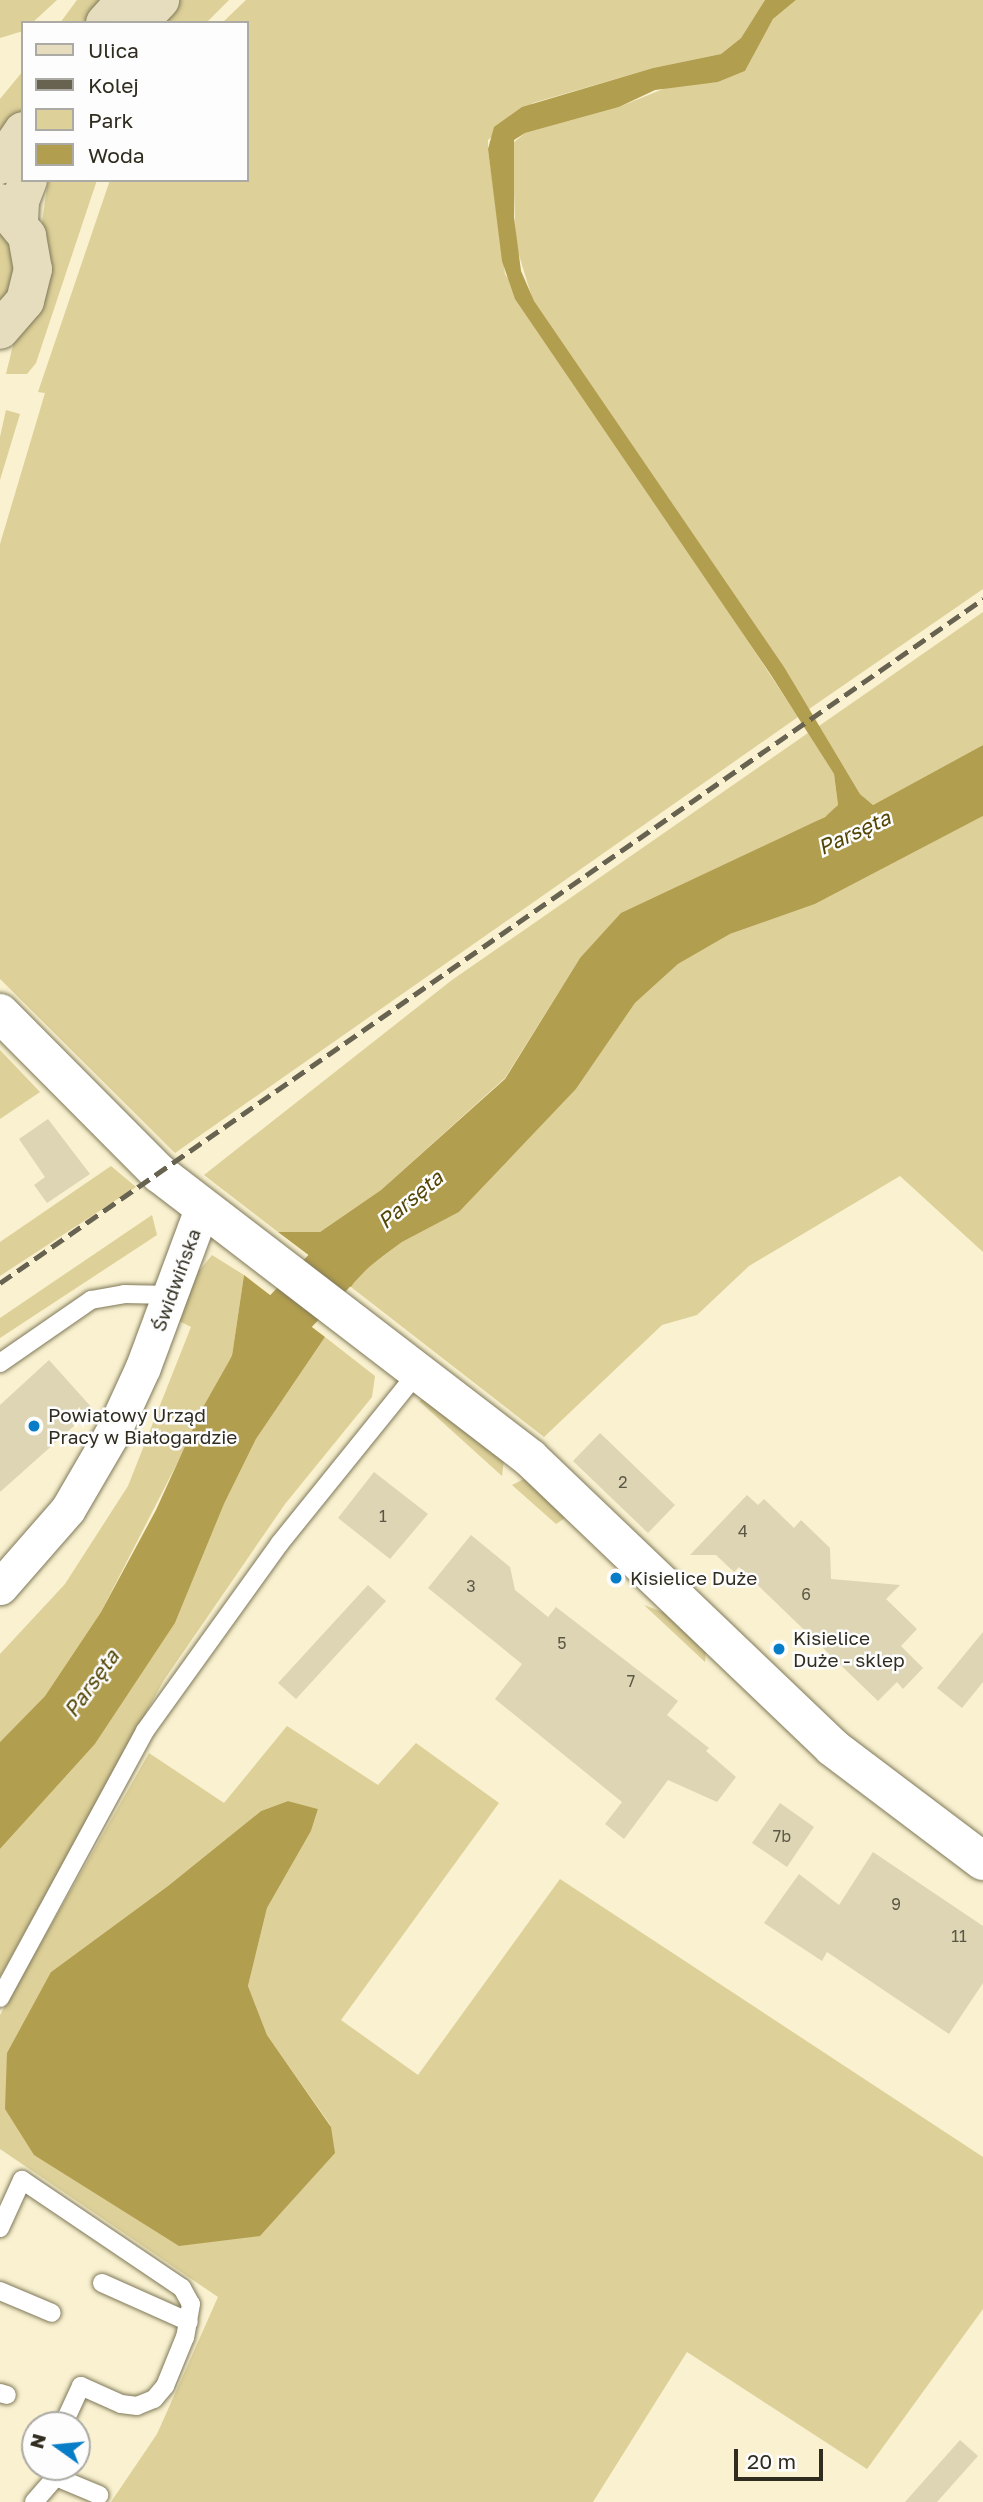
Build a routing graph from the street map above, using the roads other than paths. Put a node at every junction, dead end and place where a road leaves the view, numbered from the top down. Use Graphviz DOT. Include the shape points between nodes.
graph roads {
  1 [pos="126,0"];
  2 [pos="160,0"];
  3 [pos="107,21"];
  4 [pos="140,21"];
  5 [pos="21,134"];
  6 [pos="0,165"];
  7 [pos="27,182"];
  8 [pos="9,212"];
  9 [pos="2,333"];
  10 [pos="0,1013"];
  11 [pos="202,1208"];
  12 [pos="171,1295"];
  13 [pos="0,1363"];
  14 [pos="419,1371"];
  15 [pos="0,1587"];
  16 [pos="983,1861"];
  17 [pos="0,1998"];
  18 [pos="0,2228"];
  19 [pos="102,2283"];
  20 [pos="0,2291"];
  21 [pos="52,2313"];
  22 [pos="190,2322"];
  23 [pos="69,2411"];
  24 [pos="99,2495"];
  25 [pos="34,2502"];
  1 -- 3 [label="main road"];
  2 -- 4 [label="main road"];
  5 -- 6 [label="main road"];
  7 -- 8 [label="main road" via="20,201"];
  8 -- 9 [label="main road" via="27,236 33,269 25,301"];
  10 -- 11 [label="street, Świdwińska" via="116,1133"];
  11 -- 12 [label="street, Świdwińska"];
  11 -- 14 [label="street"];
  12 -- 13 [label="lane" via="124,1294 91,1300"];
  12 -- 15 [label="street, Świdwińska" via="137,1380 89,1477 68,1509"];
  14 -- 16 [label="street" via="530,1458 853,1766"];
  14 -- 17 [label="lane" via="280,1543 161,1708"];
  18 -- 22 [label="lane" via="22,2180 181,2288 191,2304"];
  19 -- 22 [label="lane"];
  20 -- 21 [label="lane"];
  22 -- 23 [label="lane" via="166,2386 154,2399 137,2406 121,2404 80,2386"];
  24 -- 25 [label="lane" via="55,2477"];
}
